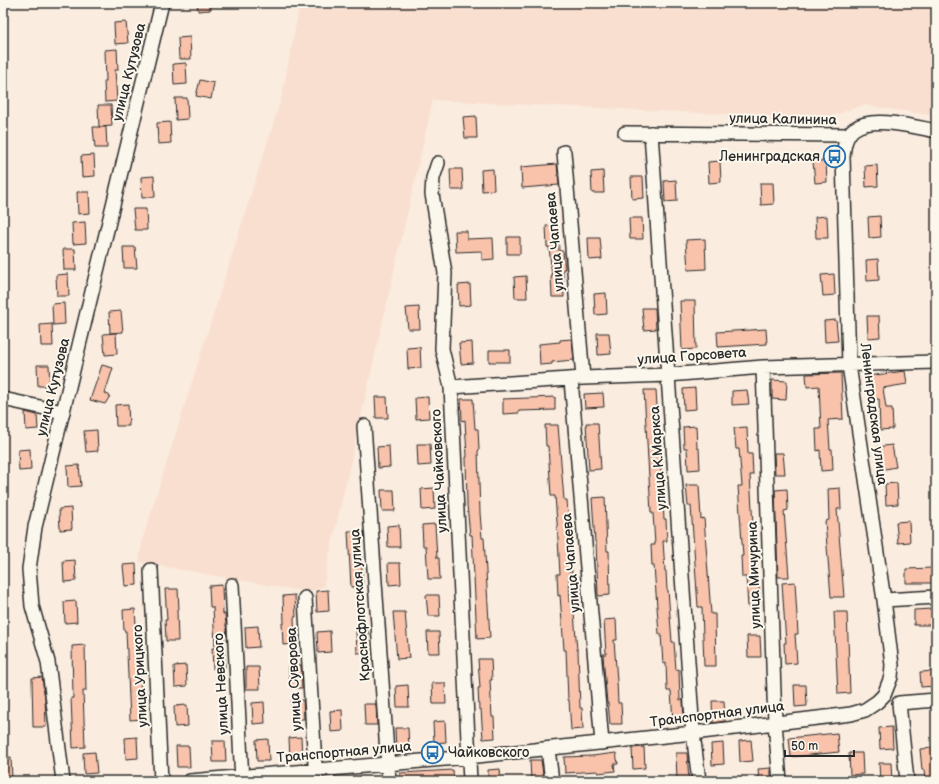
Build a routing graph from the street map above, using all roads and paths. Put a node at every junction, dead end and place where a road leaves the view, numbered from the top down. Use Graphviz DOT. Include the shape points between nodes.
graph roads {
  1 [pos="162,3"];
  2 [pos="936,131"];
  3 [pos="625,133"];
  4 [pos="651,133"];
  5 [pos="849,135"];
  6 [pos="564,152"];
  7 [pos="438,163"];
  8 [pos="936,362"];
  9 [pos="849,365"];
  10 [pos="763,367"];
  11 [pos="668,375"];
  12 [pos="577,379"];
  13 [pos="451,388"];
  14 [pos="3,400"];
  15 [pos="63,412"];
  16 [pos="364,426"];
  17 [pos="150,570"];
  18 [pos="232,585"];
  19 [pos="936,597"];
  20 [pos="305,598"];
  21 [pos="884,600"];
  22 [pos="884,695"];
  23 [pos="936,700"];
  24 [pos="899,703"];
  25 [pos="775,723"];
  26 [pos="694,733"];
  27 [pos="602,743"];
  28 [pos="548,749"];
  29 [pos="468,757"];
  30 [pos="387,764"];
  31 [pos="316,776"];
  32 [pos="242,779"];
  33 [pos="63,781"];
  34 [pos="161,781"];
  35 [pos="190,781"];
  36 [pos="388,781"];
  37 [pos="470,781"];
  38 [pos="552,781"];
  39 [pos="699,781"];
  40 [pos="780,781"];
  41 [pos="907,781"];
  1 -- 15 [label="street, улица Кутузова"];
  2 -- 5 [label="street, улица Калинина" via="873,123 862,125"];
  3 -- 4 [label="street, улица Калинина"];
  4 -- 5 [label="street, улица Калинина"];
  4 -- 11 [label="street, улица К.Маркса"];
  5 -- 9 [label="street, Ленинградская улица" via="844,145 843,157"];
  6 -- 12 [label="street, улица Чапаева"];
  7 -- 13 [label="street, улица Чайковского" via="432,178 432,194 445,273 442,349"];
  8 -- 9 [label="street, улица Горсовета"];
  9 -- 10 [label="street, улица Горсовета"];
  9 -- 21 [label="street, Ленинградская улица"];
  10 -- 11 [label="street, улица Горсовета"];
  10 -- 25 [label="street, улица Мичурина"];
  11 -- 12 [label="street, улица Горсовета"];
  11 -- 26 [label="street, улица К.Маркса"];
  12 -- 13 [label="street, улица Горсовета"];
  12 -- 27 [label="street, улица Чапаева"];
  13 -- 29 [label="street, улица Чайковского"];
  14 -- 15 [label="street"];
  15 -- 33 [label="street, улица Кутузова" via="35,527 29,569 32,606 48,662"];
  16 -- 30 [label="street, Краснофлотская улица"];
  17 -- 34 [label="street, улица Урицкого"];
  18 -- 32 [label="street, улица Невского"];
  19 -- 21 [label="street"];
  20 -- 31 [label="street, улица Суворова"];
  21 -- 22 [label="street, Ленинградская улица" via="892,665 891,677"];
  22 -- 24 [label="street"];
  22 -- 25 [label="street, Транспортная улица" via="865,710 851,714"];
  23 -- 24 [label="street"];
  24 -- 41 [label="street"];
  25 -- 26 [label="street, Транспортная улица"];
  25 -- 40 [label="street, улица Мичурина"];
  26 -- 27 [label="street, Транспортная улица"];
  26 -- 39 [label="street, улица К.Маркса"];
  27 -- 28 [label="street, Транспортная улица"];
  28 -- 29 [label="street, Транспортная улица"];
  28 -- 38 [label="street"];
  29 -- 30 [label="street, Транспортная улица"];
  29 -- 37 [label="street, улица Чайковского"];
  30 -- 31 [label="street, Транспортная улица"];
  30 -- 36 [label="street, Краснофлотская улица"];
  31 -- 32 [label="street, Транспортная улица"];
  32 -- 35 [label="street, Транспортная улица"];
}
